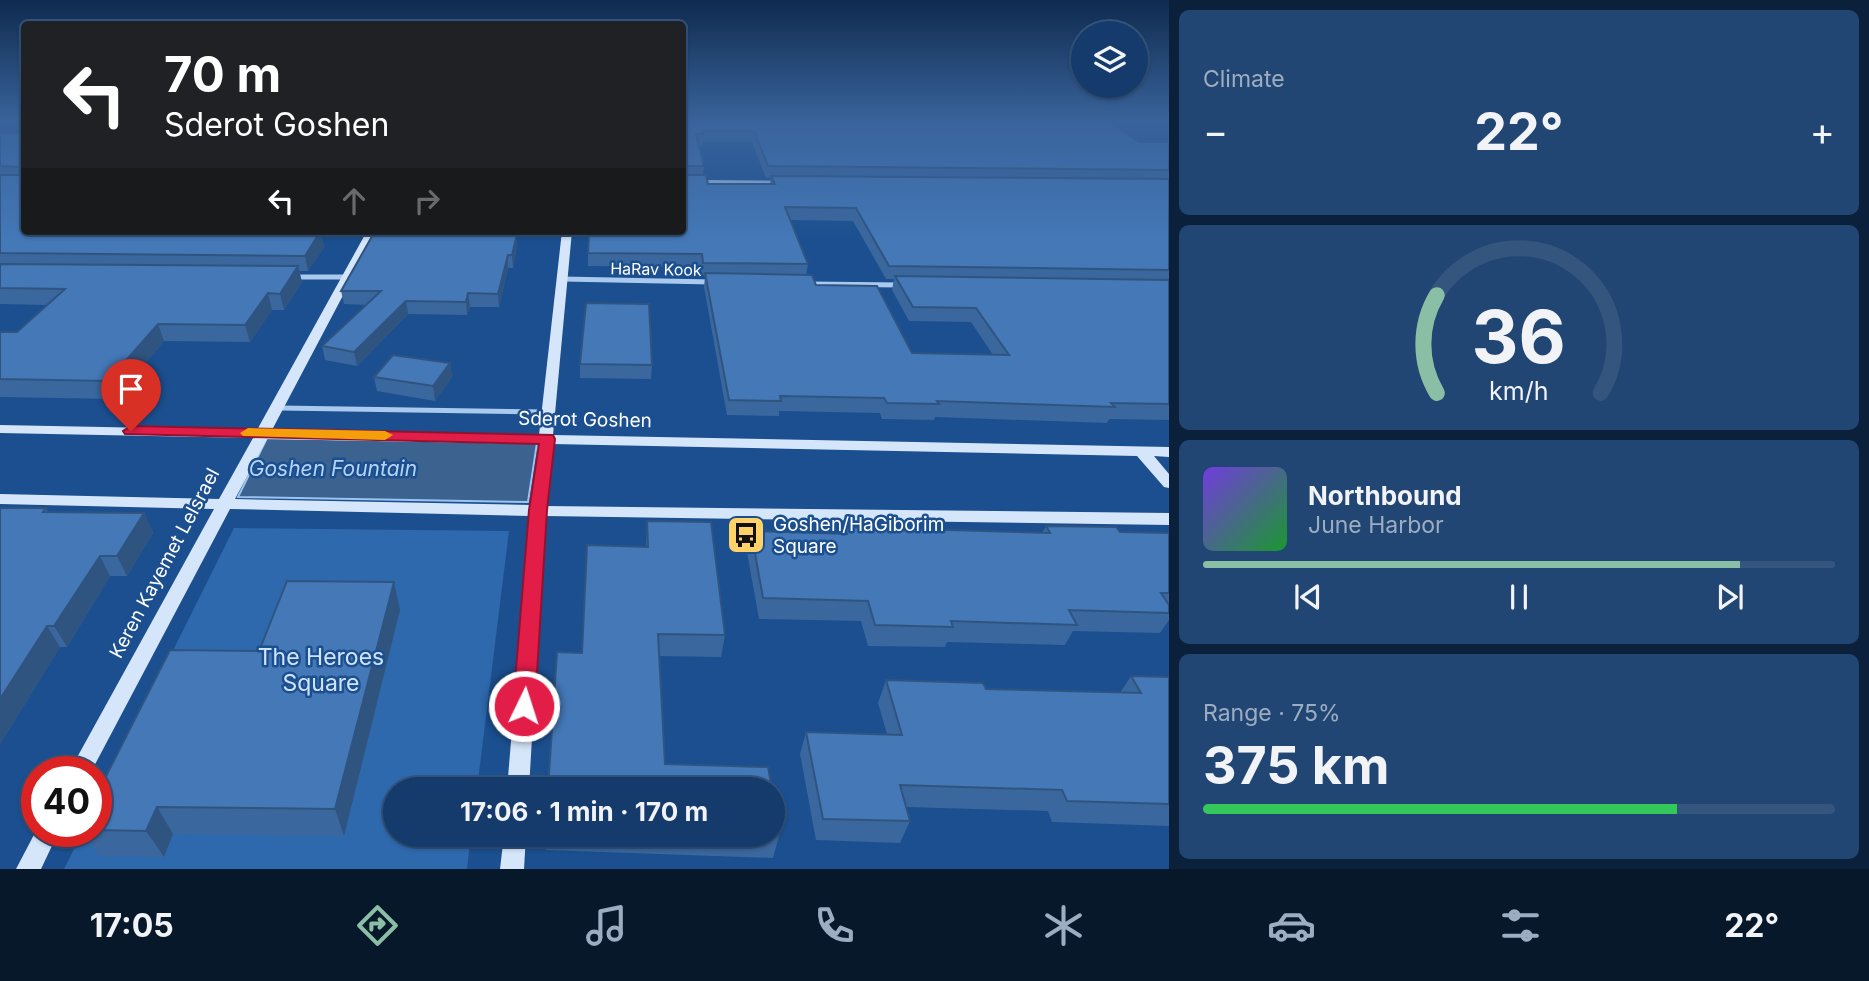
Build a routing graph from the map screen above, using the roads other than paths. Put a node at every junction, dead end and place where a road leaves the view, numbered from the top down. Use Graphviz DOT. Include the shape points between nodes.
graph roads {
  1 [pos="686,182"];
  2 [pos="794,183"];
  3 [pos="370,235"];
  4 [pos="567,235"];
  5 [pos="278,276"];
  6 [pos="348,277"];
  7 [pos="562,279"];
  8 [pos="728,282"];
  9 [pos="797,283"];
  10 [pos="907,285"];
  11 [pos="275,408"];
  12 [pos="549,412"];
  13 [pos="0,429"];
  14 [pos="261,433"];
  15 [pos="547,439"];
  16 [pos="1141,451"];
  17 [pos="1169,452"];
  18 [pos="1169,483"];
  19 [pos="0,499"];
  20 [pos="224,504"];
  21 [pos="538,510"];
  22 [pos="1169,519"];
  23 [pos="89,756"];
  24 [pos="519,777"];
  25 [pos="40,847"];
  26 [pos="514,847"];
  27 [pos="28,869"];
  28 [pos="512,869"];
  1 -- 2 [label="street"];
  3 -- 6 [label="street, Keren Kayemet LeIsrael"];
  4 -- 7 [label="street"];
  5 -- 6 [label="street"];
  6 -- 11 [label="street, Keren Kayemet LeIsrael"];
  7 -- 8 [label="street, HaRav Kook"];
  7 -- 12 [label="street"];
  9 -- 10 [label="street"];
  11 -- 12 [label="lane"];
  11 -- 14 [label="street, Keren Kayemet LeIsrael"];
  12 -- 15 [label="street"];
  13 -- 14 [label="street, Sderot Goshen"];
  14 -- 15 [label="street, Sderot Goshen"];
  14 -- 20 [label="street, Keren Kayemet LeIsrael"];
  15 -- 16 [label="street, Sderot Goshen"];
  15 -- 21 [label="street"];
  16 -- 17 [label="street, Sderot Goshen"];
  16 -- 18 [label="street"];
  19 -- 20 [label="street"];
  20 -- 21 [label="street"];
  20 -- 23 [label="street, Keren Kayemet LeIsrael"];
  21 -- 22 [label="street"];
  21 -- 24 [label="street"];
  25 -- 27 [label="street"];
  26 -- 28 [label="street"];
}
